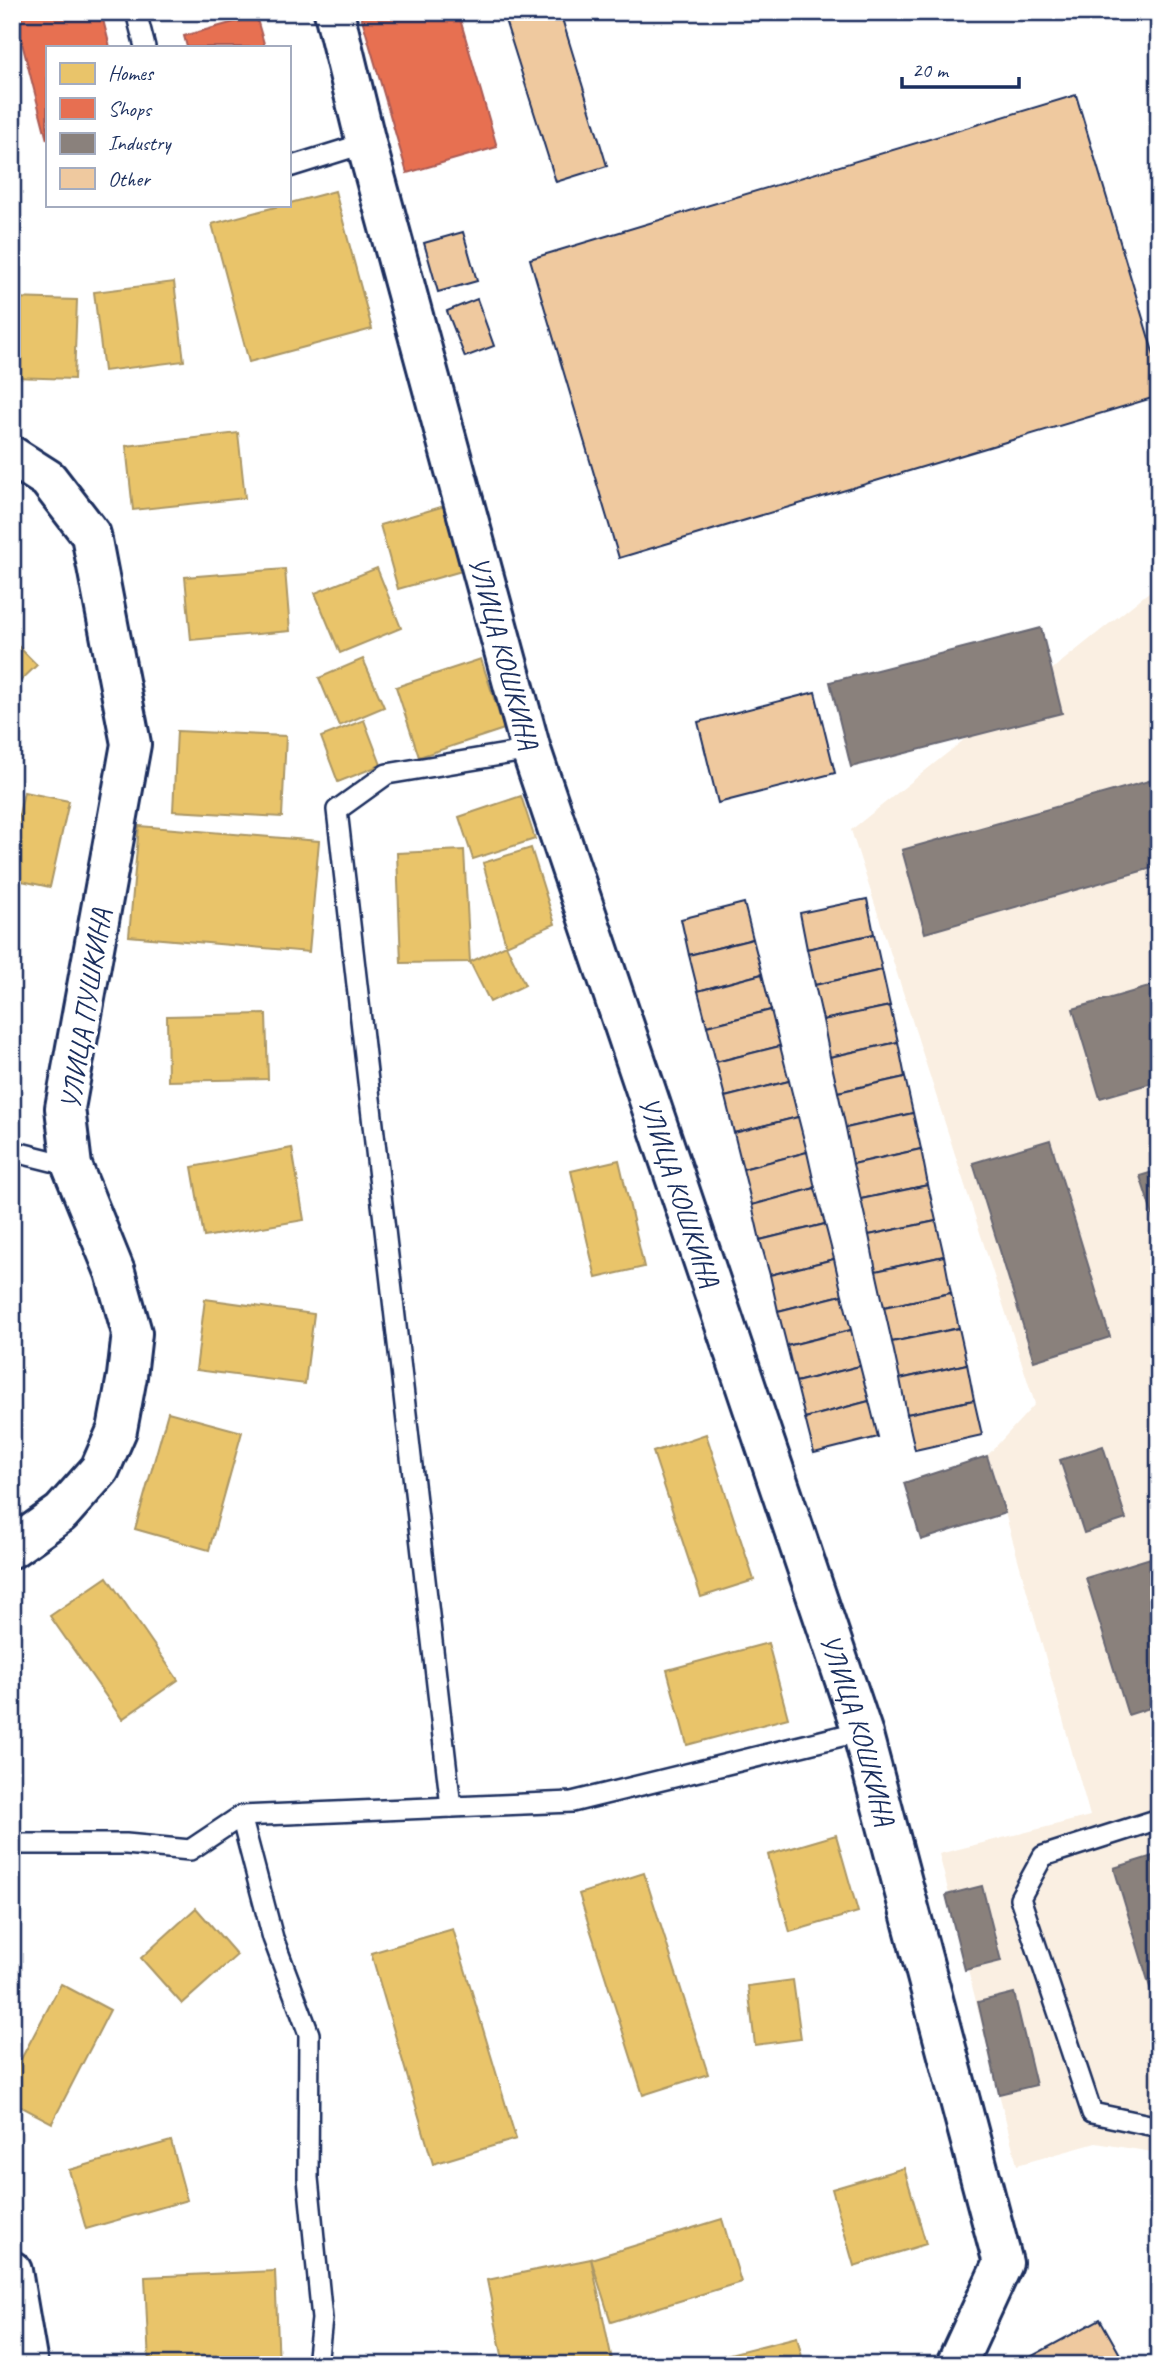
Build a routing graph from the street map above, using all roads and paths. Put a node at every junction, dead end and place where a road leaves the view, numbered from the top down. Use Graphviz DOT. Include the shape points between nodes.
graph roads {
  1 [pos="136,12"];
  2 [pos="334,12"];
  3 [pos="145,46"];
  4 [pos="366,143"];
  5 [pos="290,167"];
  6 [pos="12,456"];
  7 [pos="531,750"];
  8 [pos="12,1151"];
  9 [pos="72,1166"];
  10 [pos="12,1548"];
  11 [pos="862,1731"];
  12 [pos="451,1807"];
  13 [pos="241,1816"];
  14 [pos="1159,1819"];
  15 [pos="12,1844"];
  16 [pos="1159,2127"];
  17 [pos="12,2271"];
  18 [pos="28,2365"];
  19 [pos="317,2365"];
  20 [pos="956,2365"];
  1 -- 3 [label="lane"];
  2 -- 4 [label="street, УЛИЦА КОШКИНА"];
  4 -- 5 [label="lane"];
  4 -- 7 [label="street, УЛИЦА КОШКИНА"];
  6 -- 9 [label="street, УЛИЦА ПУШКИНА" via="48,479 91,535 131,744 65,1108"];
  7 -- 11 [label="street, УЛИЦА КОШКИНА"];
  7 -- 12 [label="lane" via="387,775 337,810"];
  8 -- 9 [label="lane"];
  9 -- 10 [label="street, УЛИЦА ПУШКИНА" via="115,1272 132,1333 127,1376 117,1430 100,1469 61,1513"];
  11 -- 12 [label="lane" via="572,1802"];
  11 -- 20 [label="street, УЛИЦА КОШКИНА" via="1003,2263"];
  12 -- 13 [label="lane"];
  13 -- 15 [label="lane" via="190,1850 126,1844"];
  13 -- 19 [label="lane" via="273,1938 309,2034 308,2179 322,2319"];
  14 -- 16 [label="lane" via="1043,1856 1020,1898 1092,2113"];
  17 -- 18 [label="street"];
}
